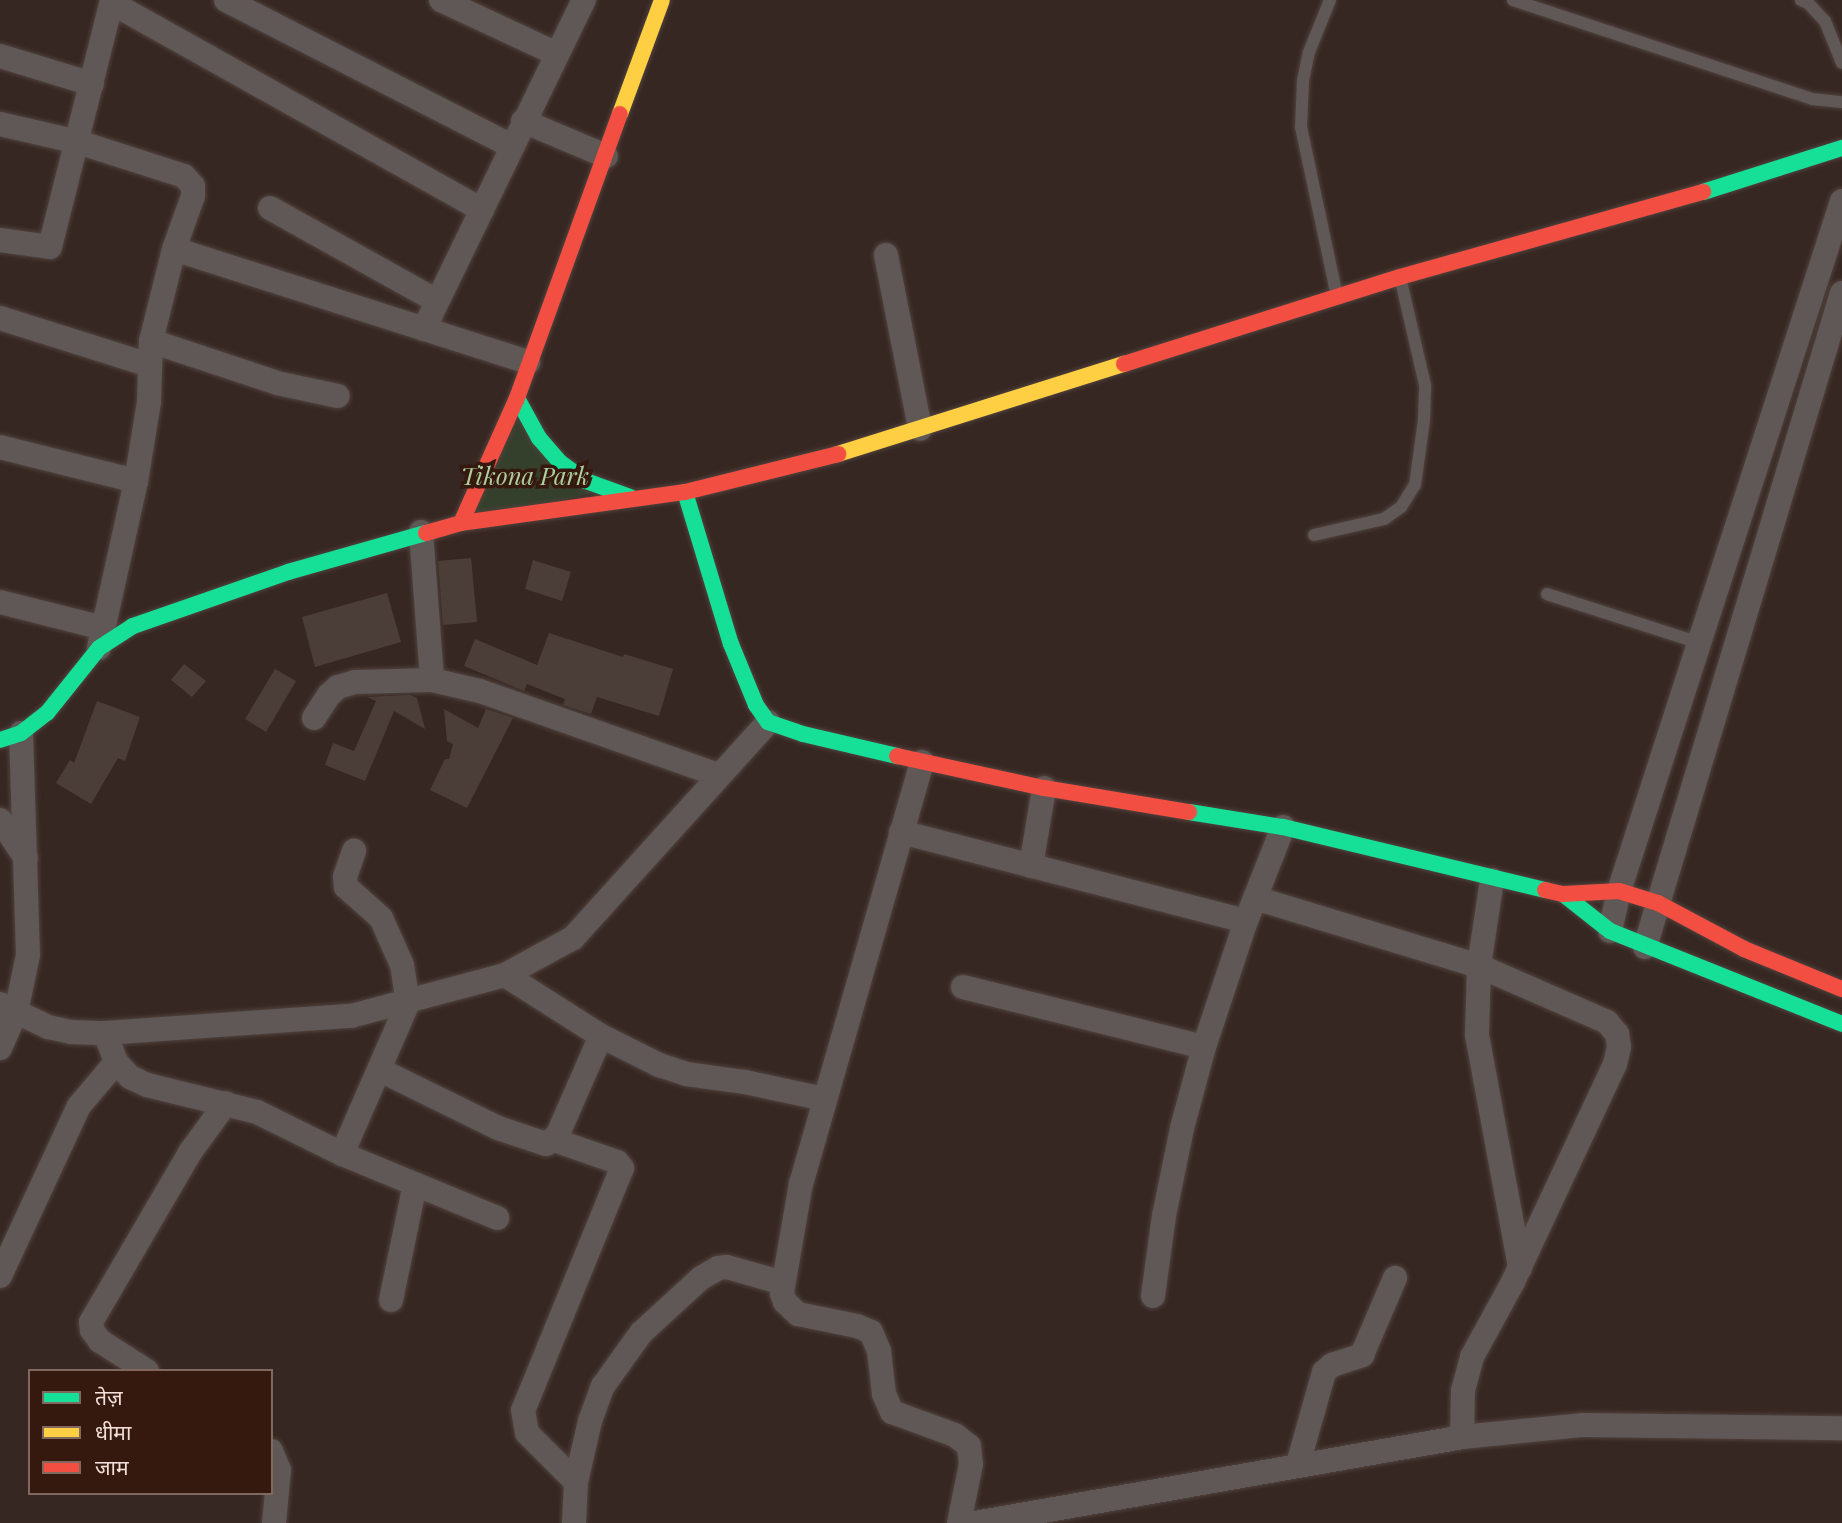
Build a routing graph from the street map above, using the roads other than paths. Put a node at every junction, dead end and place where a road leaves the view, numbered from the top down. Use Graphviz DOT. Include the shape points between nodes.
graph roads {
  1 [pos="226,0"];
  2 [pos="441,0"];
  3 [pos="584,0"];
  4 [pos="1331,0"];
  5 [pos="1513,0"];
  6 [pos="1801,0"];
  7 [pos="112,1"];
  8 [pos="653,3"];
  9 [pos="557,54"];
  10 [pos="0,56"];
  11 [pos="1842,63"];
  12 [pos="92,84"];
  13 [pos="1842,102"];
  14 [pos="523,121"];
  15 [pos="0,124"];
  16 [pos="78,142"];
  17 [pos="511,146"];
  18 [pos="1842,150"];
  19 [pos="606,156"];
  20 [pos="1842,201"];
  21 [pos="271,208"];
  22 [pos="481,210"];
  23 [pos="0,240"];
  24 [pos="174,249"];
  25 [pos="886,255"];
  26 [pos="1400,277"];
  27 [pos="1842,293"];
  28 [pos="1337,297"];
  29 [pos="437,301"];
  30 [pos="0,318"];
  31 [pos="424,329"];
  32 [pos="150,353"];
  33 [pos="528,362"];
  34 [pos="338,396"];
  35 [pos="517,398"];
  36 [pos="920,429"];
  37 [pos="0,447"];
  38 [pos="136,481"];
  39 [pos="685,492"];
  40 [pos="633,499"];
  41 [pos="461,523"];
  42 [pos="421,532"];
  43 [pos="1314,536"];
  44 [pos="1547,594"];
  45 [pos="0,602"];
  46 [pos="101,638"];
  47 [pos="1699,643"];
  48 [pos="432,680"];
  49 [pos="314,718"];
  50 [pos="768,722"];
  51 [pos="11,737"];
  52 [pos="922,762"];
  53 [pos="718,775"];
  54 [pos="1044,788"];
  55 [pos="0,820"];
  56 [pos="1283,827"];
  57 [pos="901,832"];
  58 [pos="354,851"];
  59 [pos="26,858"];
  60 [pos="1031,866"];
  61 [pos="1492,880"];
  62 [pos="1619,891"];
  63 [pos="1563,894"];
  64 [pos="1658,903"];
  65 [pos="1251,910"];
  66 [pos="1610,931"];
  67 [pos="1645,947"];
  68 [pos="1479,966"];
  69 [pos="505,975"];
  70 [pos="963,987"];
  71 [pos="1842,989"];
  72 [pos="408,1003"];
  73 [pos="8,1008"];
  74 [pos="1842,1024"];
  75 [pos="104,1033"];
  76 [pos="601,1036"];
  77 [pos="1204,1047"];
  78 [pos="0,1048"];
  79 [pos="116,1062"];
  80 [pos="380,1070"];
  81 [pos="824,1099"];
  82 [pos="226,1103"];
  83 [pos="554,1140"];
  84 [pos="342,1154"];
  85 [pos="415,1184"];
  86 [pos="497,1218"];
  87 [pos="1520,1268"];
  88 [pos="0,1276"];
  89 [pos="1395,1278"];
  90 [pos="783,1283"];
  91 [pos="1153,1296"];
  92 [pos="391,1300"];
  93 [pos="144,1369"];
  94 [pos="1842,1428"];
  95 [pos="1462,1437"];
  96 [pos="273,1456"];
  97 [pos="1298,1464"];
  98 [pos="576,1482"];
  99 [pos="274,1523"];
  100 [pos="574,1523"];
  101 [pos="959,1523"];
  102 [pos="975,1523"];
  1 -- 17 [label="street"];
  2 -- 9 [label="street"];
  3 -- 9 [label="street"];
  4 -- 28 [label="lane" via="1309,52 1301,127"];
  5 -- 13 [label="lane" via="1812,99"];
  6 -- 11 [label="lane" via="1825,21"];
  7 -- 12 [label="street"];
  7 -- 22 [label="street"];
  8 -- 19 [label="street"];
  9 -- 14 [label="street"];
  10 -- 12 [label="street"];
  12 -- 16 [label="street"];
  14 -- 17 [label="street"];
  14 -- 19 [label="street"];
  15 -- 16 [label="street"];
  16 -- 23 [label="street" via="50,247"];
  16 -- 24 [label="street" via="184,176 193,186"];
  17 -- 22 [label="street"];
  18 -- 26 [label="street"];
  19 -- 33 [label="street"];
  20 -- 47 [label="street"];
  21 -- 29 [label="street"];
  22 -- 29 [label="street"];
  24 -- 31 [label="street"];
  24 -- 32 [label="street"];
  25 -- 36 [label="street"];
  26 -- 28 [label="street"];
  26 -- 43 [label="lane" via="1425,385 1415,485 1401,507 1384,519"];
  27 -- 64 [label="street"];
  28 -- 36 [label="street"];
  29 -- 31 [label="street"];
  30 -- 32 [label="street"];
  31 -- 33 [label="street"];
  32 -- 34 [label="street"];
  32 -- 38 [label="street" via="149,402"];
  33 -- 35 [label="street"];
  35 -- 40 [label="street" via="539,438 561,463 586,481"];
  35 -- 41 [label="street"];
  36 -- 39 [label="street"];
  37 -- 38 [label="street"];
  38 -- 46 [label="street"];
  39 -- 40 [label="street"];
  39 -- 50 [label="street" via="731,645"];
  40 -- 41 [label="street"];
  41 -- 42 [label="street"];
  42 -- 46 [label="street"];
  42 -- 48 [label="street"];
  44 -- 47 [label="lane"];
  45 -- 46 [label="street"];
  46 -- 51 [label="street" via="47,713"];
  47 -- 62 [label="street"];
  48 -- 49 [label="street" via="355,682 338,687"];
  48 -- 53 [label="street" via="480,691"];
  50 -- 52 [label="street"];
  50 -- 53 [label="street"];
  51 -- 59 [label="street"];
  52 -- 54 [label="street"];
  52 -- 57 [label="street"];
  53 -- 69 [label="street" via="573,938"];
  54 -- 56 [label="street"];
  54 -- 60 [label="street"];
  55 -- 59 [label="street"];
  56 -- 61 [label="street"];
  56 -- 65 [label="street"];
  57 -- 60 [label="street"];
  57 -- 81 [label="street"];
  58 -- 72 [label="street" via="346,887 381,918 402,965"];
  59 -- 73 [label="street" via="28,955"];
  60 -- 65 [label="street"];
  61 -- 63 [label="street"];
  61 -- 68 [label="street"];
  62 -- 63 [label="street"];
  62 -- 64 [label="street"];
  62 -- 66 [label="street"];
  63 -- 66 [label="street"];
  64 -- 67 [label="street"];
  64 -- 71 [label="street" via="1744,948"];
  65 -- 68 [label="street"];
  65 -- 77 [label="street"];
  66 -- 67 [label="street"];
  67 -- 74 [label="street"];
  68 -- 87 [label="street" via="1477,1035"];
  68 -- 87 [label="street" via="1607,1022 1617,1034 1619,1047"];
  69 -- 72 [label="street"];
  69 -- 76 [label="street"];
  70 -- 77 [label="street"];
  72 -- 75 [label="street" via="319,1021"];
  72 -- 80 [label="street"];
  73 -- 75 [label="street" via="59,1029"];
  73 -- 78 [label="street"];
  75 -- 79 [label="street"];
  76 -- 81 [label="street" via="687,1074"];
  76 -- 83 [label="street"];
  77 -- 91 [label="street" via="1182,1128"];
  79 -- 82 [label="street" via="130,1077 147,1085"];
  79 -- 88 [label="street" via="79,1106"];
  80 -- 83 [label="street" via="498,1128 538,1143"];
  80 -- 84 [label="street"];
  81 -- 90 [label="street" via="801,1183"];
  82 -- 84 [label="street" via="289,1126"];
  82 -- 93 [label="street" via="191,1151 91,1322 100,1341"];
  83 -- 98 [label="street" via="617,1162 622,1168 523,1410 527,1433"];
  84 -- 85 [label="street"];
  85 -- 86 [label="street"];
  85 -- 92 [label="street"];
  87 -- 95 [label="street" via="1466,1374"];
  89 -- 97 [label="street" via="1362,1355 1324,1372"];
  90 -- 98 [label="street" via="718,1268 640,1333 603,1386"];
  90 -- 101 [label="street" via="785,1302 798,1314 871,1332 892,1412 955,1435 969,1447 971,1464"];
  94 -- 95 [label="street" via="1583,1425"];
  95 -- 97 [label="street"];
  96 -- 99 [label="street" via="279,1471"];
  97 -- 102 [label="street"];
  98 -- 100 [label="street"];
}
